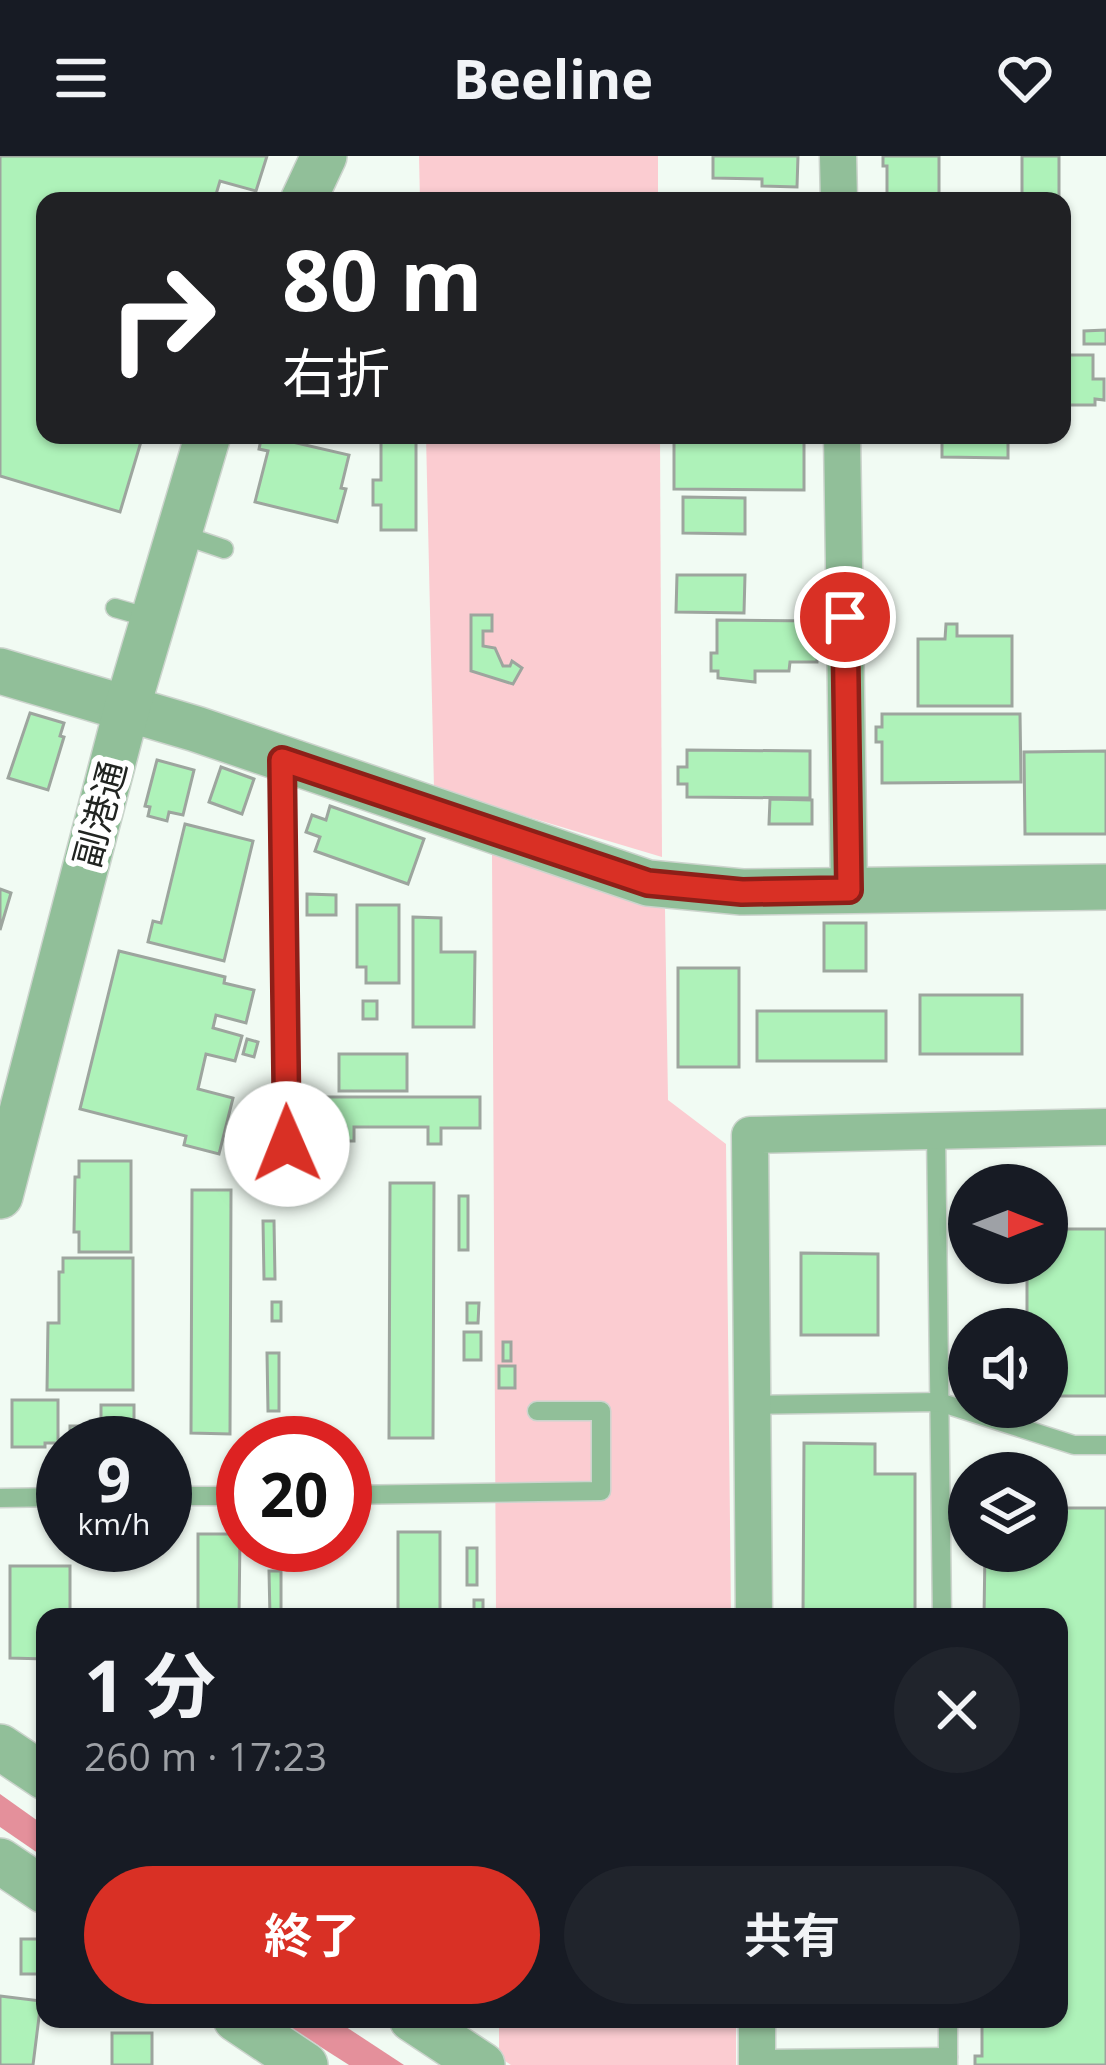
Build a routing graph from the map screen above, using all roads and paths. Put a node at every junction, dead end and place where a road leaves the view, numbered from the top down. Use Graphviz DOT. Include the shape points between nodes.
graph roads {
  1 [pos="324,156"];
  2 [pos="838,156"];
  3 [pos="307,192"];
  4 [pos="839,192"];
  5 [pos="205,444"];
  6 [pos="842,444"];
  7 [pos="178,533"];
  8 [pos="224,549"];
  9 [pos="0,671"];
  10 [pos="127,708"];
  11 [pos="282,760"];
  12 [pos="1106,887"];
  13 [pos="849,890"];
  14 [pos="1106,1127"];
  15 [pos="936,1130"];
  16 [pos="287,1144"];
  17 [pos="0,1196"];
  18 [pos="939,1402"];
  19 [pos="752,1405"];
  20 [pos="537,1411"];
  21 [pos="1106,1445"];
  22 [pos="372,1495"];
  23 [pos="36,1497"];
  24 [pos="0,1498"];
  25 [pos="754,1608"];
  26 [pos="942,1608"];
  27 [pos="0,1747"];
  28 [pos="36,1771"];
  29 [pos="0,1861"];
  30 [pos="36,1885"];
  31 [pos="250,2028"];
  32 [pos="426,2028"];
  33 [pos="757,2028"];
  34 [pos="948,2028"];
  35 [pos="948,2061"];
  36 [pos="757,2062"];
  37 [pos="305,2065"];
  38 [pos="482,2065"];
  1 -- 3 [label="street"];
  2 -- 4 [label="street"];
  5 -- 7 [label="street, 副港通"];
  6 -- 13 [label="street"];
  7 -- 8 [label="lane"];
  7 -- 10 [label="street, 副港通" via="134,613"];
  9 -- 10 [label="street"];
  10 -- 11 [label="street"];
  10 -- 17 [label="street, 副港通"];
  11 -- 13 [label="street" via="648,883"];
  11 -- 16 [label="lane"];
  12 -- 13 [label="street"];
  14 -- 15 [label="street"];
  15 -- 18 [label="lane"];
  15 -- 19 [label="street" via="750,1135"];
  18 -- 19 [label="lane"];
  18 -- 21 [label="lane" via="1074,1445"];
  18 -- 26 [label="lane"];
  19 -- 25 [label="street"];
  20 -- 22 [label="lane" via="601,1411 601,1491"];
  23 -- 24 [label="lane"];
  27 -- 28 [label="street"];
  29 -- 30 [label="street"];
  31 -- 37 [label="street"];
  32 -- 38 [label="street"];
  33 -- 36 [label="street"];
  34 -- 35 [label="lane"];
  35 -- 36 [label="lane"];
}
